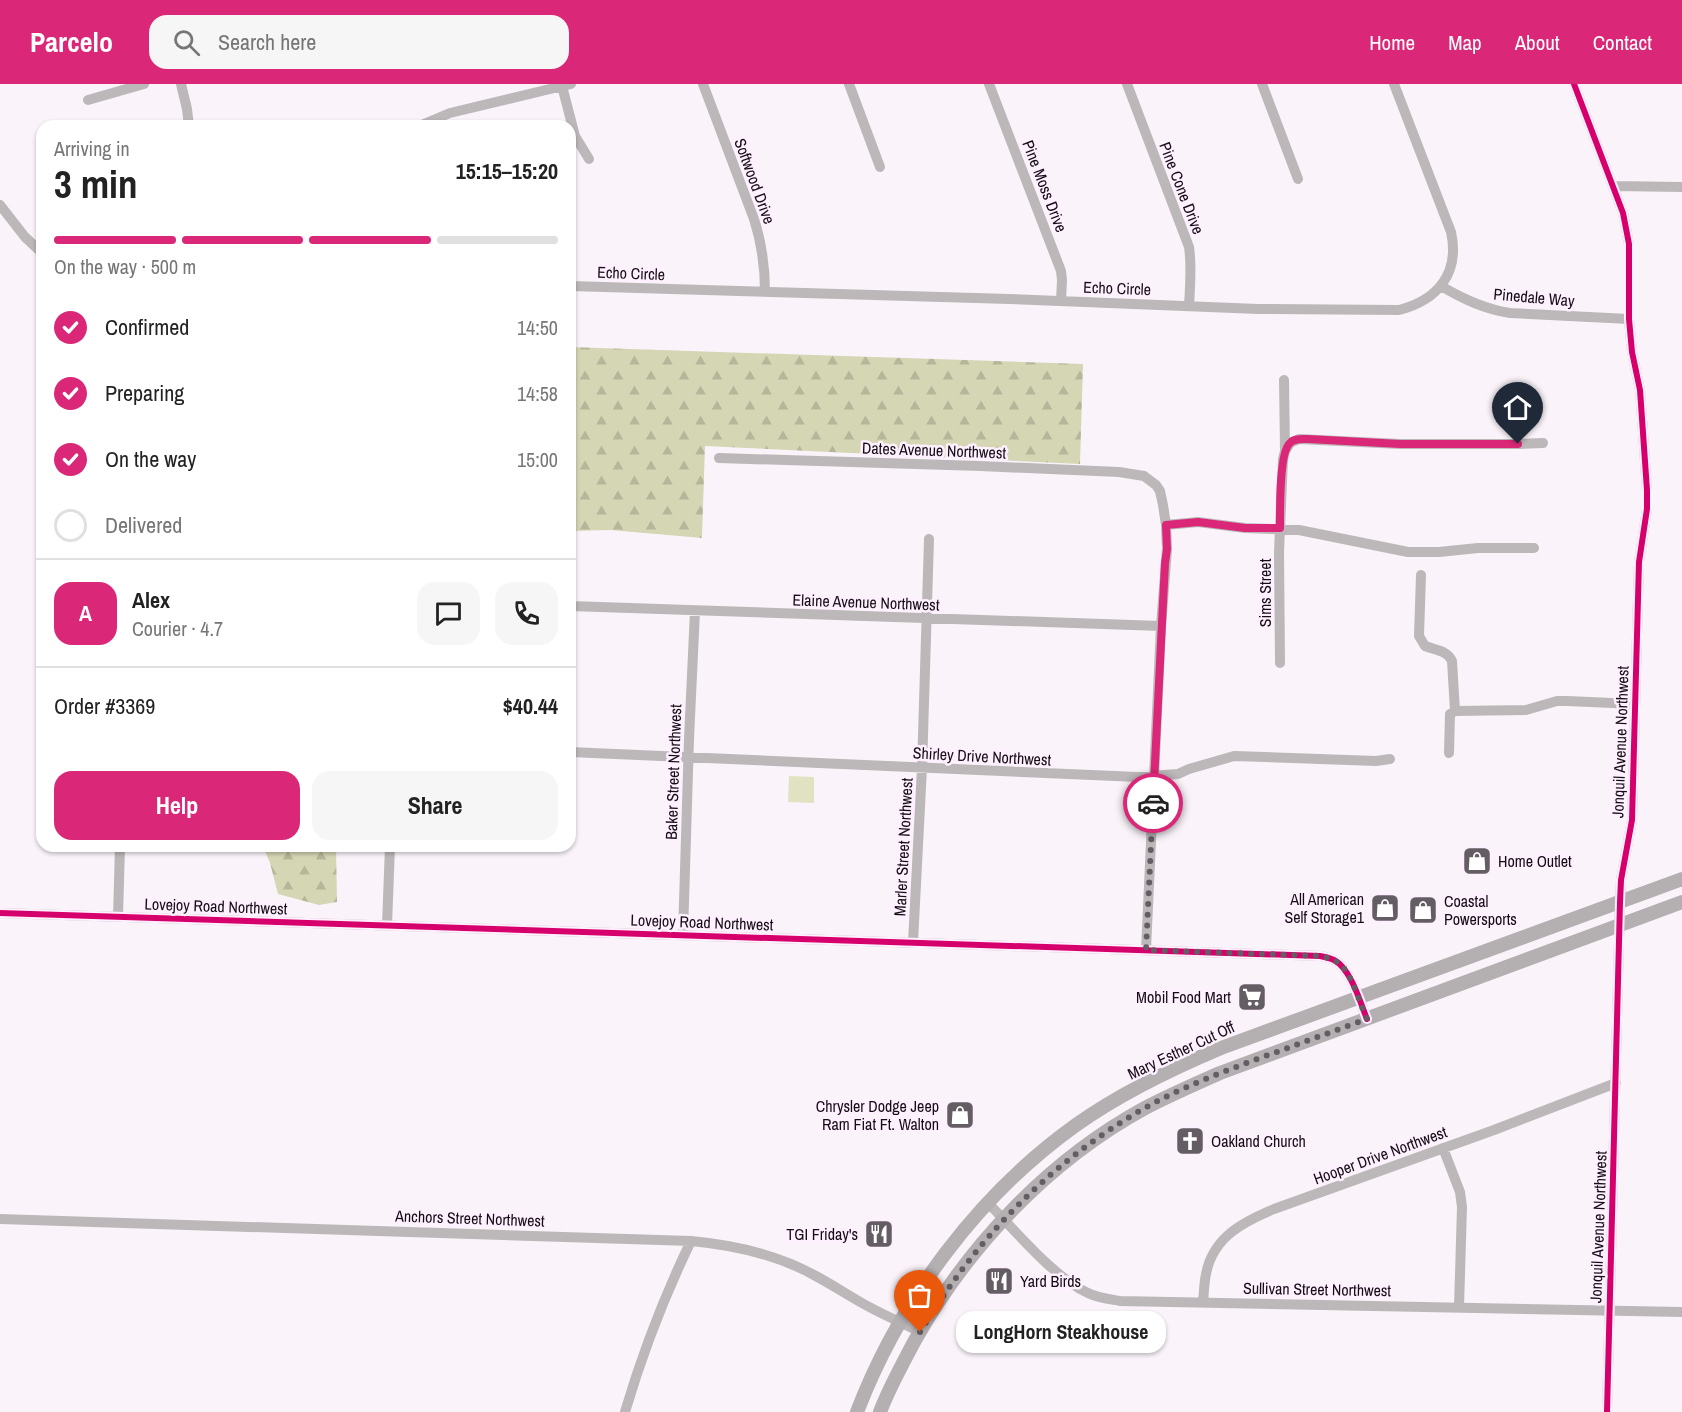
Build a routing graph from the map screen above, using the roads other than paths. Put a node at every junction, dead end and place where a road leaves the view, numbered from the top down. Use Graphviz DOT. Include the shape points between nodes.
graph roads {
  1 [pos="144,84"];
  2 [pos="181,84"];
  3 [pos="703,84"];
  4 [pos="849,84"];
  5 [pos="989,84"];
  6 [pos="1127,84"];
  7 [pos="1262,84"];
  8 [pos="1394,84"];
  9 [pos="1574,84"];
  10 [pos="567,85"];
  11 [pos="88,100"];
  12 [pos="188,120"];
  13 [pos="433,120"];
  14 [pos="572,120"];
  15 [pos="576,138"];
  16 [pos="589,159"];
  17 [pos="880,167"];
  18 [pos="1298,179"];
  19 [pos="1613,186"];
  20 [pos="1682,187"];
  21 [pos="0,206"];
  22 [pos="36,247"];
  23 [pos="576,286"];
  24 [pos="1441,286"];
  25 [pos="765,292"];
  26 [pos="1061,301"];
  27 [pos="1189,306"];
  28 [pos="1629,319"];
  29 [pos="1284,380"];
  30 [pos="1543,443"];
  31 [pos="1285,451"];
  32 [pos="719,458"];
  33 [pos="1166,525"];
  34 [pos="1280,528"];
  35 [pos="929,538"];
  36 [pos="1534,548"];
  37 [pos="1420,575"];
  38 [pos="576,606"];
  39 [pos="695,611"];
  40 [pos="927,619"];
  41 [pos="1161,626"];
  42 [pos="1281,663"];
  43 [pos="1635,704"];
  44 [pos="1455,711"];
  45 [pos="576,752"];
  46 [pos="1449,753"];
  47 [pos="689,757"];
  48 [pos="1390,759"];
  49 [pos="922,768"];
  50 [pos="1154,777"];
  51 [pos="120,852"];
  52 [pos="390,852"];
  53 [pos="1682,879"];
  54 [pos="1620,902"];
  55 [pos="1682,902"];
  56 [pos="0,913"];
  57 [pos="118,916"];
  58 [pos="387,925"];
  59 [pos="1620,925"];
  60 [pos="683,935"];
  61 [pos="913,942"];
  62 [pos="1146,950"];
  63 [pos="1358,997"];
  64 [pos="1367,1019"];
  65 [pos="1616,1083"];
  66 [pos="1123,1095"];
  67 [pos="1135,1114"];
  68 [pos="1443,1148"];
  69 [pos="988,1203"];
  70 [pos="0,1219"];
  71 [pos="1004,1219"];
  72 [pos="691,1241"];
  73 [pos="1203,1302"];
  74 [pos="1459,1307"];
  75 [pos="1610,1310"];
  76 [pos="1682,1312"];
  77 [pos="901,1322"];
  78 [pos="920,1332"];
  79 [pos="625,1412"];
  80 [pos="857,1412"];
  81 [pos="880,1412"];
  82 [pos="1607,1412"];
  1 -- 11 [label="street"];
  2 -- 12 [label="street"];
  3 -- 25 [label="street, Softwood Drive" via="758,230 764,255"];
  4 -- 17 [label="street"];
  5 -- 26 [label="street, Pine Moss Drive" via="1061,271"];
  6 -- 27 [label="street, Pine Cone Drive" via="1189,248"];
  7 -- 18 [label="street"];
  8 -- 24 [label="street" via="1451,232 1451,264"];
  9 -- 19 [label="street, Jonquil Avenue Northwest"];
  10 -- 13 [label="street"];
  10 -- 14 [label="street"];
  15 -- 16 [label="street"];
  19 -- 20 [label="street"];
  19 -- 28 [label="street, Jonquil Avenue Northwest" via="1629,244"];
  21 -- 22 [label="street"];
  23 -- 25 [label="street, Echo Circle"];
  24 -- 27 [label="street, Echo Circle" via="1423,301 1399,310"];
  24 -- 28 [label="street, Pinedale Way" via="1465,300 1510,313"];
  25 -- 26 [label="street, Echo Circle"];
  26 -- 27 [label="street, Echo Circle"];
  28 -- 43 [label="street, Jonquil Avenue Northwest" via="1640,390 1647,490 1639,562"];
  29 -- 31 [label="street, Sims Street"];
  30 -- 31 [label="street" via="1400,444 1299,439 1290,442"];
  31 -- 34 [label="street, Sims Street"];
  32 -- 33 [label="street, Dates Avenue Northwest" via="1131,473 1156,485"];
  33 -- 34 [label="street" via="1198,522"];
  33 -- 41 [label="street"];
  34 -- 36 [label="street" via="1408,552"];
  34 -- 42 [label="street, Sims Street"];
  35 -- 40 [label="street, Marler Street Northwest"];
  37 -- 44 [label="street" via="1419,636 1425,646 1445,652 1452,661"];
  38 -- 39 [label="street, Elaine Avenue Northwest"];
  39 -- 40 [label="street, Elaine Avenue Northwest"];
  39 -- 47 [label="street, Baker Street Northwest"];
  40 -- 41 [label="street, Elaine Avenue Northwest"];
  40 -- 49 [label="street, Marler Street Northwest"];
  41 -- 50 [label="street"];
  43 -- 44 [label="street" via="1557,701 1526,710"];
  43 -- 54 [label="street, Jonquil Avenue Northwest" via="1632,820"];
  44 -- 46 [label="street" via="1450,714"];
  45 -- 47 [label="street, Shirley Drive Northwest"];
  47 -- 49 [label="street, Shirley Drive Northwest"];
  47 -- 60 [label="street, Baker Street Northwest"];
  48 -- 50 [label="street, Shirley Drive Northwest" via="1234,756 1178,774"];
  49 -- 50 [label="street, Shirley Drive Northwest"];
  49 -- 61 [label="street, Marler Street Northwest"];
  50 -- 62 [label="street"];
  51 -- 57 [label="street"];
  52 -- 58 [label="street"];
  53 -- 54 [label="main road, Mary Esther Cut Off"];
  54 -- 59 [label="street, Jonquil Avenue Northwest"];
  54 -- 63 [label="main road, Mary Esther Cut Off"];
  55 -- 59 [label="main road"];
  56 -- 57 [label="street, Lovejoy Road Northwest"];
  57 -- 58 [label="street, Lovejoy Road Northwest"];
  58 -- 60 [label="street, Lovejoy Road Northwest"];
  59 -- 64 [label="main road"];
  59 -- 65 [label="street, Jonquil Avenue Northwest"];
  60 -- 61 [label="street, Lovejoy Road Northwest"];
  61 -- 62 [label="street, Lovejoy Road Northwest"];
  62 -- 63 [label="street, Lovejoy Road Northwest" via="1331,958 1342,966"];
  63 -- 64 [label="street, Lovejoy Road Northwest"];
  63 -- 66 [label="main road, Mary Esther Cut Off" via="1221,1048"];
  64 -- 67 [label="main road" via="1220,1073"];
  65 -- 68 [label="street, Hooper Drive Northwest"];
  65 -- 75 [label="street, Jonquil Avenue Northwest"];
  66 -- 67 [label="main road"];
  66 -- 69 [label="main road, Mary Esther Cut Off" via="1075,1126"];
  67 -- 71 [label="main road" via="1062,1166"];
  68 -- 73 [label="street, Hooper Drive Northwest" via="1274,1209 1238,1226 1214,1253 1205,1275"];
  68 -- 74 [label="street" via="1462,1207"];
  69 -- 71 [label="street, Sullivan Street Northwest"];
  69 -- 77 [label="main road, Mary Esther Cut Off" via="952,1246"];
  70 -- 72 [label="street, Anchors Street Northwest"];
  71 -- 73 [label="street, Sullivan Street Northwest" via="1066,1281 1089,1294 1120,1301"];
  71 -- 78 [label="main road" via="958,1273"];
  72 -- 77 [label="street, Anchors Street Northwest" via="769,1256"];
  72 -- 79 [label="street" via="651,1330"];
  73 -- 74 [label="street, Sullivan Street Northwest"];
  74 -- 75 [label="street, Sullivan Street Northwest"];
  75 -- 76 [label="street, Sullivan Street Northwest"];
  75 -- 82 [label="street, Jonquil Avenue Northwest"];
  77 -- 78 [label="street, Anchors Street Northwest"];
  77 -- 80 [label="main road, Mary Esther Cut Off"];
  78 -- 81 [label="main road"];
}
